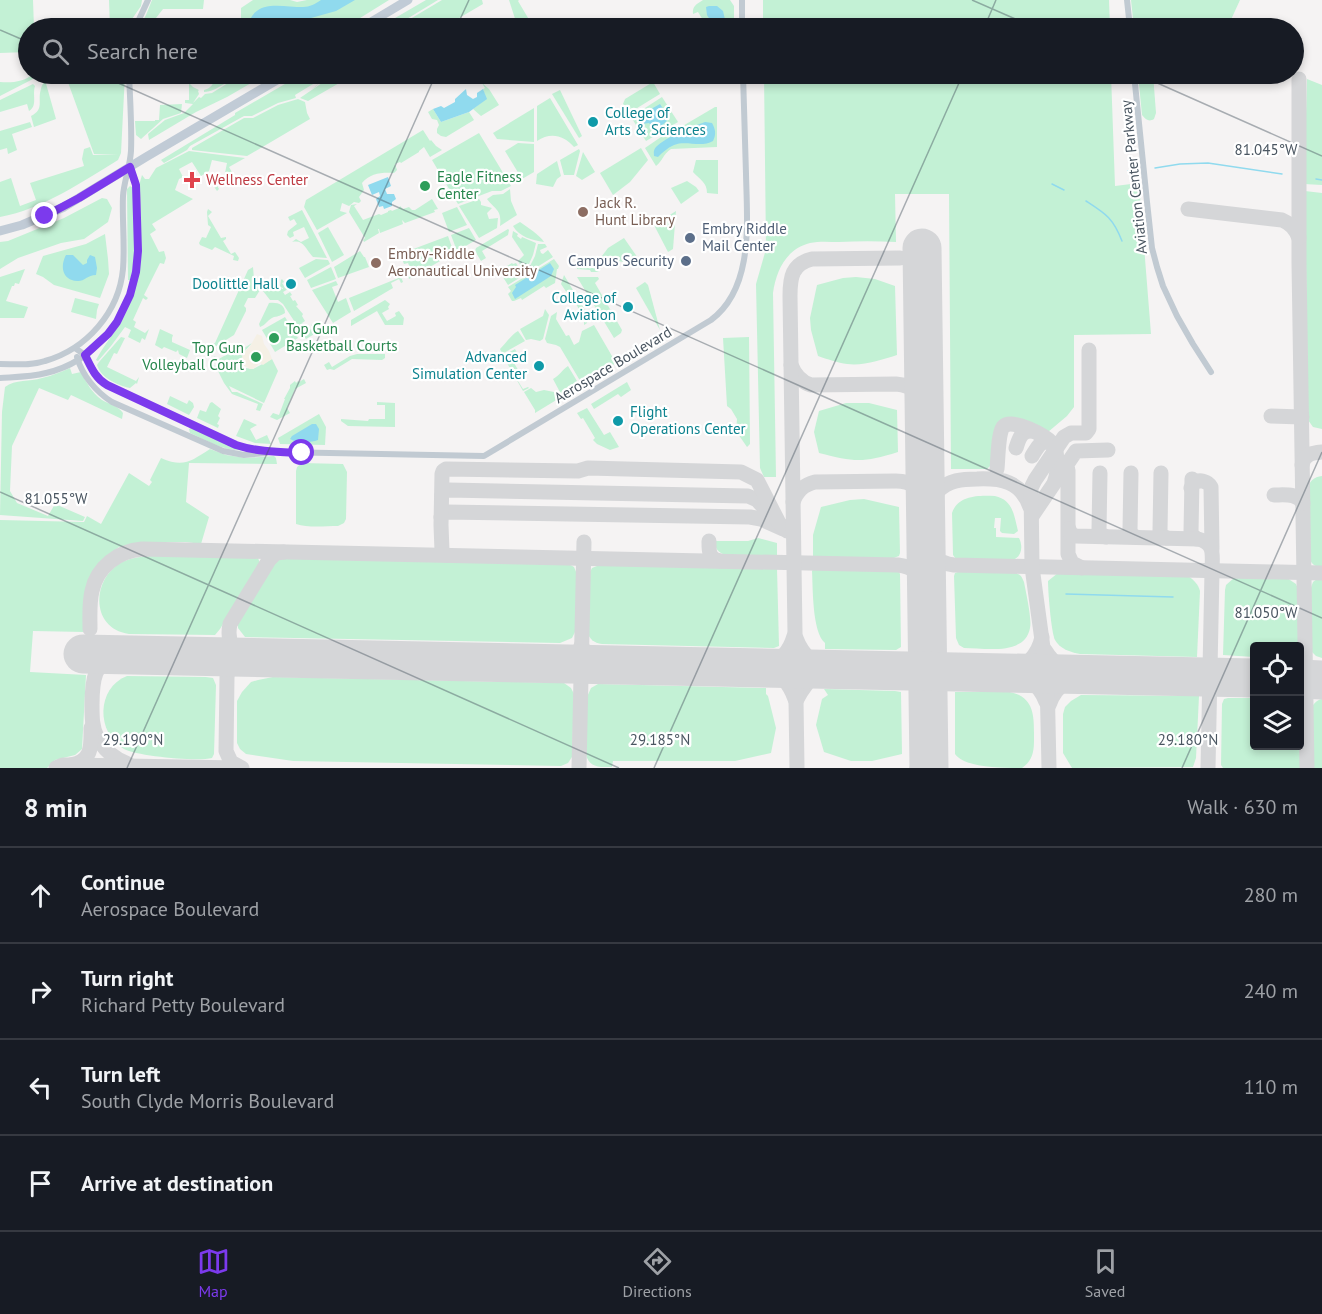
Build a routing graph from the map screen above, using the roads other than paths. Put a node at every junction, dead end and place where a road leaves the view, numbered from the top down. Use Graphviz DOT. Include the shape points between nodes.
graph roads {
  1 [pos="148,0"];
  2 [pos="408,0"];
  3 [pos="742,0"];
  4 [pos="1127,0"];
  5 [pos="140,18"];
  6 [pos="378,18"];
  7 [pos="742,18"];
  8 [pos="1129,18"];
  9 [pos="129,84"];
  10 [pos="270,84"];
  11 [pos="743,84"];
  12 [pos="1135,84"];
  13 [pos="130,167"];
  14 [pos="0,231"];
  15 [pos="75,348"];
  16 [pos="85,355"];
  17 [pos="77,360"];
  18 [pos="0,364"];
  19 [pos="21,364"];
  20 [pos="1211,372"];
  21 [pos="22,377"];
  22 [pos="0,378"];
  23 [pos="186,422"];
  24 [pos="181,432"];
  25 [pos="278,452"];
  1 -- 5 [label="street"];
  2 -- 6 [label="main road"];
  3 -- 7 [label="street"];
  4 -- 8 [label="street"];
  9 -- 13 [label="street"];
  10 -- 13 [label="main road"];
  11 -- 25 [label="street, Aerospace Boulevard" via="747,243 733,296 719,314 484,456"];
  12 -- 20 [label="street, Aviation Center Parkway" via="1156,267 1177,316"];
  13 -- 14 [label="main road" via="64,207"];
  13 -- 15 [label="street" via="123,194 124,257 118,294 106,318"];
  13 -- 16 [label="street" via="136,185 136,272 117,322"];
  15 -- 16 [label="street, Aerospace Boulevard"];
  15 -- 17 [label="street, Aerospace Boulevard"];
  15 -- 19 [label="street" via="44,362"];
  16 -- 17 [label="street"];
  16 -- 23 [label="street, Aerospace Boulevard" via="99,380"];
  17 -- 21 [label="street" via="47,373"];
  17 -- 24 [label="street, Aerospace Boulevard" via="101,395"];
  18 -- 19 [label="street"];
  19 -- 21 [label="street"];
  21 -- 22 [label="street"];
  23 -- 24 [label="street"];
  23 -- 25 [label="street, Aerospace Boulevard" via="236,445"];
  24 -- 25 [label="street, Aerospace Boulevard" via="223,451 244,455"];
}
